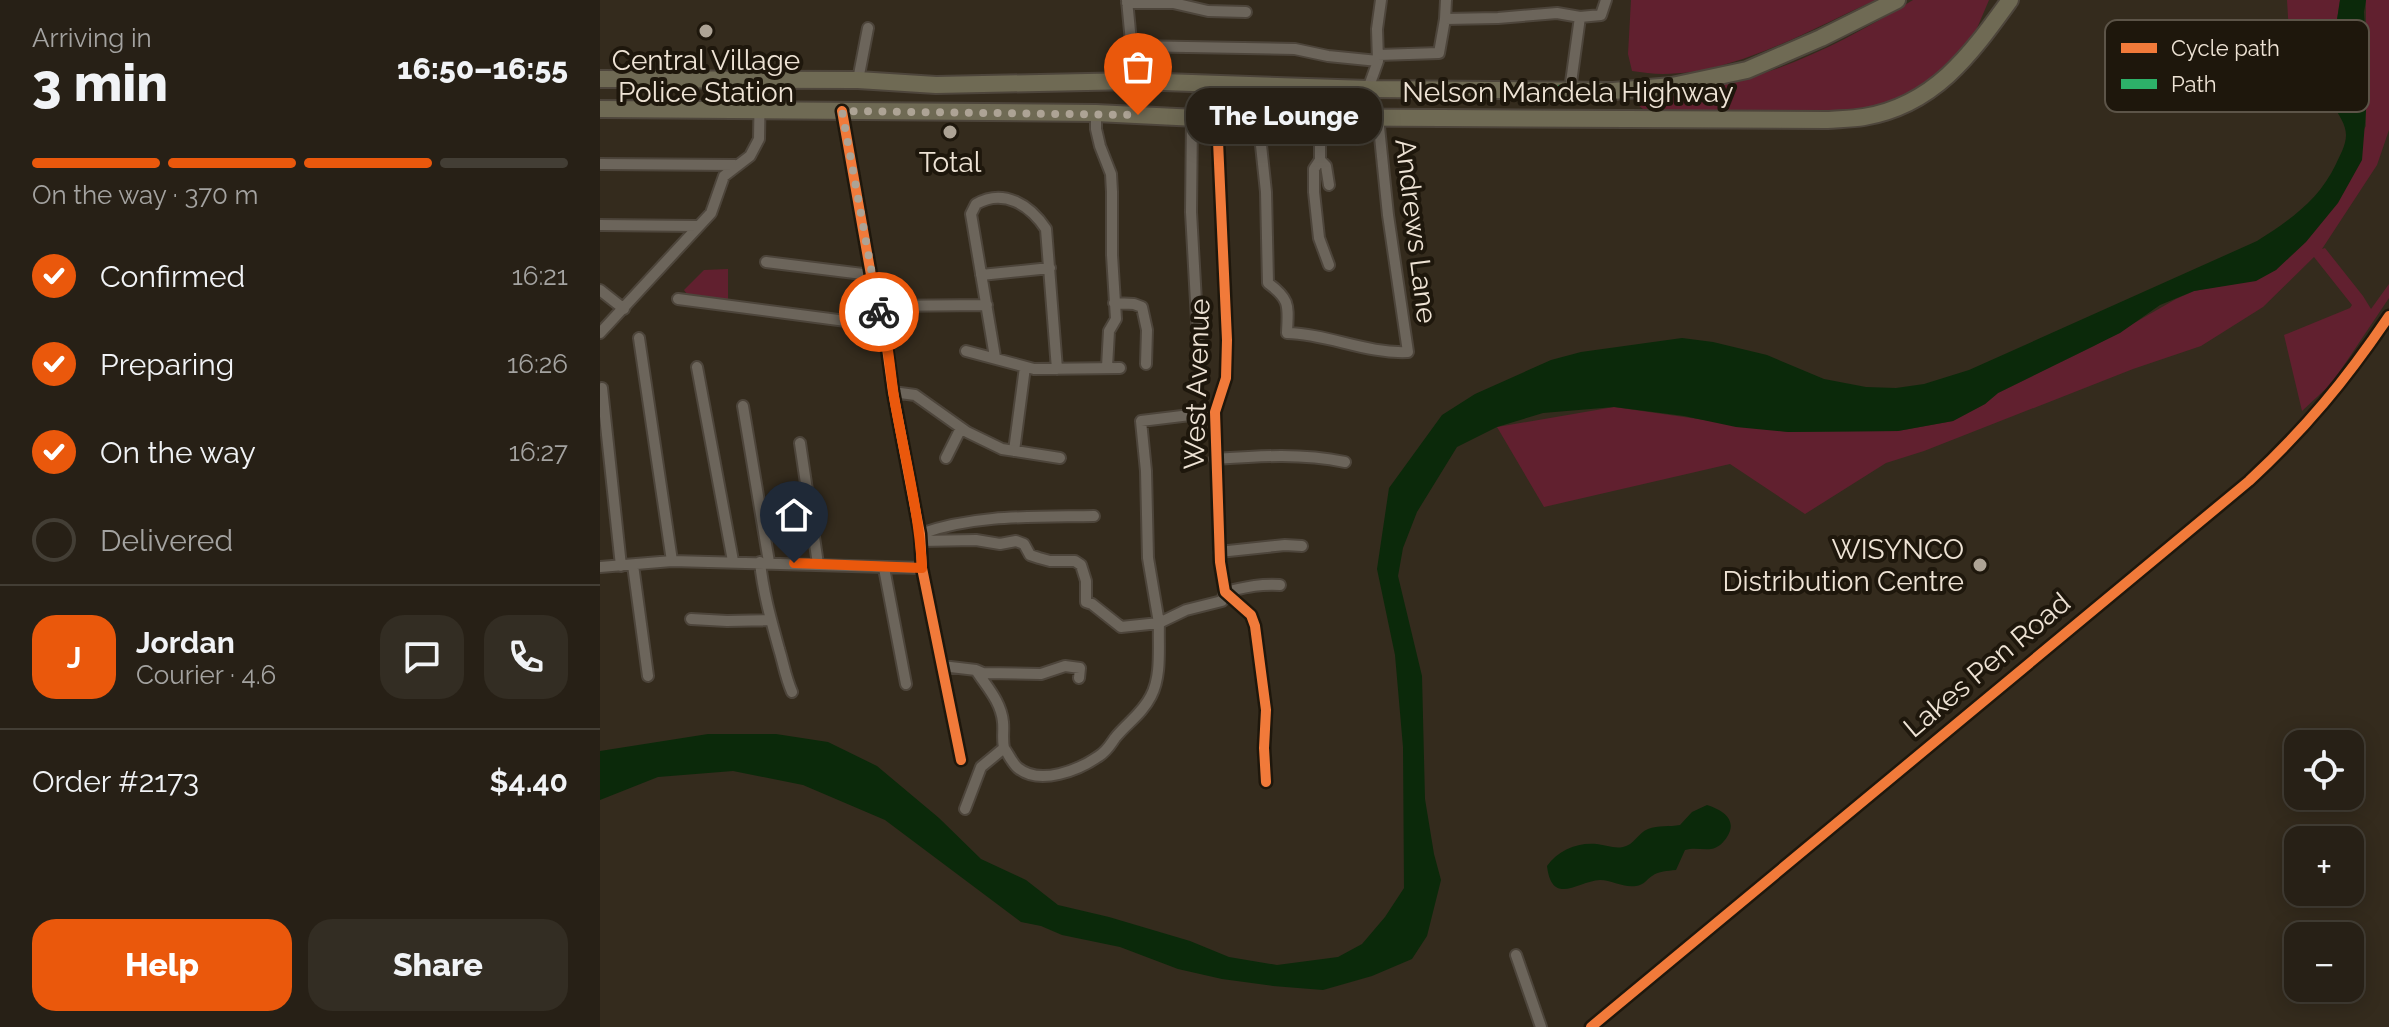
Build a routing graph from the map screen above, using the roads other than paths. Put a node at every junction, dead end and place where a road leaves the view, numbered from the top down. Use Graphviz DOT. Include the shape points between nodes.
graph roads {
  1 [pos="1381,0"];
  2 [pos="1446,0"];
  3 [pos="1606,0"];
  4 [pos="1897,0"];
  5 [pos="2010,0"];
  6 [pos="1127,2"];
  7 [pos="1246,12"];
  8 [pos="1580,17"];
  9 [pos="1445,19"];
  10 [pos="868,28"];
  11 [pos="1131,46"];
  12 [pos="1378,58"];
  13 [pos="600,79"];
  14 [pos="760,79"];
  15 [pos="858,80"];
  16 [pos="1134,81"];
  17 [pos="1368,89"];
  18 [pos="1570,90"];
  19 [pos="600,109"];
  20 [pos="761,110"];
  21 [pos="842,111"];
  22 [pos="1096,113"];
  23 [pos="1138,115"];
  24 [pos="1192,117"];
  25 [pos="1258,117"];
  26 [pos="1320,117"];
  27 [pos="1378,117"];
  28 [pos="1217,119"];
  29 [pos="1320,160"];
  30 [pos="600,164"];
  31 [pos="735,165"];
  32 [pos="1329,185"];
  33 [pos="600,225"];
  34 [pos="697,226"];
  35 [pos="766,262"];
  36 [pos="1329,265"];
  37 [pos="1050,268"];
  38 [pos="871,275"];
  39 [pos="981,275"];
  40 [pos="600,290"];
  41 [pos="678,299"];
  42 [pos="1114,303"];
  43 [pos="987,305"];
  44 [pos="878,306"];
  45 [pos="624,309"];
  46 [pos="2389,316"];
  47 [pos="884,326"];
  48 [pos="600,333"];
  49 [pos="639,338"];
  50 [pos="1198,338"];
  51 [pos="966,351"];
  52 [pos="995,357"];
  53 [pos="1146,364"];
  54 [pos="697,367"];
  55 [pos="1025,367"];
  56 [pos="1107,367"];
  57 [pos="1120,368"];
  58 [pos="1057,369"];
  59 [pos="602,388"];
  60 [pos="893,392"];
  61 [pos="743,406"];
  62 [pos="1215,412"];
  63 [pos="961,428"];
  64 [pos="800,443"];
  65 [pos="1014,451"];
  66 [pos="946,458"];
  67 [pos="1060,458"];
  68 [pos="1215,459"];
  69 [pos="1345,462"];
  70 [pos="1094,516"];
  71 [pos="920,538"];
  72 [pos="1302,546"];
  73 [pos="1219,552"];
  74 [pos="672,561"];
  75 [pos="733,561"];
  76 [pos="764,562"];
  77 [pos="818,564"];
  78 [pos="627,566"];
  79 [pos="600,567"];
  80 [pos="884,568"];
  81 [pos="922,568"];
  82 [pos="1280,585"];
  83 [pos="1225,592"];
  84 [pos="691,619"];
  85 [pos="770,620"];
  86 [pos="1159,623"];
  87 [pos="942,666"];
  88 [pos="976,670"];
  89 [pos="648,676"];
  90 [pos="1079,678"];
  91 [pos="906,684"];
  92 [pos="792,692"];
  93 [pos="1004,748"];
  94 [pos="961,760"];
  95 [pos="1266,782"];
  96 [pos="965,809"];
  97 [pos="1516,955"];
  98 [pos="1541,1027"];
  99 [pos="1591,1027"];
  1 -- 12 [label="street"];
  2 -- 9 [label="street"];
  3 -- 8 [label="street" via="1601,15"];
  4 -- 18 [label="highway, Nelson Mandela Highway" via="1747,70 1672,86"];
  5 -- 27 [label="highway, Nelson Mandela Highway" via="1970,54 1943,79 1906,103 1864,117"];
  6 -- 7 [label="street"];
  6 -- 11 [label="street"];
  8 -- 9 [label="street" via="1557,13"];
  8 -- 18 [label="street"];
  9 -- 12 [label="street" via="1439,53"];
  10 -- 15 [label="street"];
  11 -- 12 [label="street" via="1295,49"];
  11 -- 16 [label="street"];
  12 -- 17 [label="street"];
  13 -- 14 [label="highway, Nelson Mandela Highway"];
  14 -- 15 [label="highway, Nelson Mandela Highway"];
  14 -- 20 [label="street"];
  15 -- 16 [label="highway, Nelson Mandela Highway" via="936,85"];
  16 -- 17 [label="highway, Nelson Mandela Highway"];
  16 -- 23 [label="street"];
  17 -- 18 [label="highway, Nelson Mandela Highway"];
  19 -- 20 [label="highway, Nelson Mandela Highway"];
  20 -- 21 [label="highway, Nelson Mandela Highway"];
  20 -- 31 [label="street" via="759,139 750,156"];
  21 -- 22 [label="highway, Nelson Mandela Highway"];
  21 -- 38 [label="street"];
  22 -- 23 [label="highway, Nelson Mandela Highway"];
  22 -- 42 [label="street" via="1111,174"];
  23 -- 24 [label="highway, Nelson Mandela Highway"];
  24 -- 28 [label="highway, Nelson Mandela Highway"];
  24 -- 50 [label="street"];
  25 -- 26 [label="highway, Nelson Mandela Highway"];
  25 -- 27 [label="street, Andrews Lane" via="1268,283 1288,304 1287,333 1307,333 1375,351 1408,352"];
  25 -- 28 [label="highway, Nelson Mandela Highway"];
  26 -- 27 [label="highway, Nelson Mandela Highway"];
  26 -- 29 [label="street"];
  28 -- 62 [label="street, West Avenue" via="1227,340 1226,378"];
  29 -- 32 [label="street"];
  29 -- 36 [label="street" via="1314,169 1316,210"];
  30 -- 31 [label="street"];
  31 -- 34 [label="street" via="724,176 711,213"];
  33 -- 34 [label="street"];
  34 -- 45 [label="street"];
  35 -- 38 [label="street"];
  37 -- 39 [label="street"];
  37 -- 39 [label="street" via="1046,229 1037,215 1018,202 994,197 976,204 971,214"];
  37 -- 58 [label="street"];
  38 -- 44 [label="street"];
  39 -- 43 [label="street"];
  40 -- 45 [label="street"];
  41 -- 47 [label="street"];
  42 -- 53 [label="street" via="1142,307"];
  42 -- 56 [label="street"];
  43 -- 44 [label="street"];
  43 -- 52 [label="street"];
  44 -- 47 [label="street"];
  45 -- 48 [label="street"];
  46 -- 99 [label="street, Lakes Pen Road" via="2317,414 2249,481"];
  47 -- 60 [label="street"];
  49 -- 74 [label="street"];
  51 -- 52 [label="street"];
  52 -- 55 [label="street"];
  54 -- 75 [label="street"];
  55 -- 58 [label="street"];
  55 -- 65 [label="street"];
  56 -- 57 [label="street"];
  56 -- 58 [label="street"];
  59 -- 78 [label="street"];
  60 -- 63 [label="street" via="915,395"];
  60 -- 71 [label="street"];
  61 -- 76 [label="street"];
  62 -- 68 [label="street, West Avenue"];
  62 -- 86 [label="street" via="1141,421 1148,558"];
  63 -- 65 [label="street"];
  63 -- 66 [label="street"];
  64 -- 77 [label="street"];
  65 -- 67 [label="street"];
  68 -- 69 [label="street" via="1290,455"];
  68 -- 73 [label="street, West Avenue"];
  70 -- 71 [label="street" via="981,520 946,525"];
  71 -- 81 [label="street"];
  71 -- 86 [label="street" via="1016,541 1030,555 1075,561 1086,581 1086,602 1121,627"];
  72 -- 73 [label="street"];
  73 -- 83 [label="street, West Avenue"];
  74 -- 75 [label="street"];
  74 -- 78 [label="street"];
  75 -- 76 [label="street"];
  76 -- 77 [label="street"];
  76 -- 85 [label="street"];
  77 -- 80 [label="street"];
  78 -- 79 [label="street"];
  78 -- 89 [label="street"];
  80 -- 81 [label="street"];
  80 -- 91 [label="street"];
  81 -- 87 [label="street"];
  82 -- 83 [label="street" via="1253,584"];
  83 -- 86 [label="street" via="1222,601"];
  83 -- 95 [label="street" via="1251,615 1255,626 1266,710"];
  84 -- 85 [label="street"];
  85 -- 92 [label="street"];
  86 -- 93 [label="street" via="1152,695 1110,748 1059,775 1037,776 1018,768"];
  87 -- 88 [label="street"];
  87 -- 94 [label="street"];
  88 -- 90 [label="street" via="1041,674 1065,666 1080,668"];
  88 -- 93 [label="street" via="999,704"];
  93 -- 96 [label="street" via="981,767"];
  97 -- 98 [label="street"];
}
